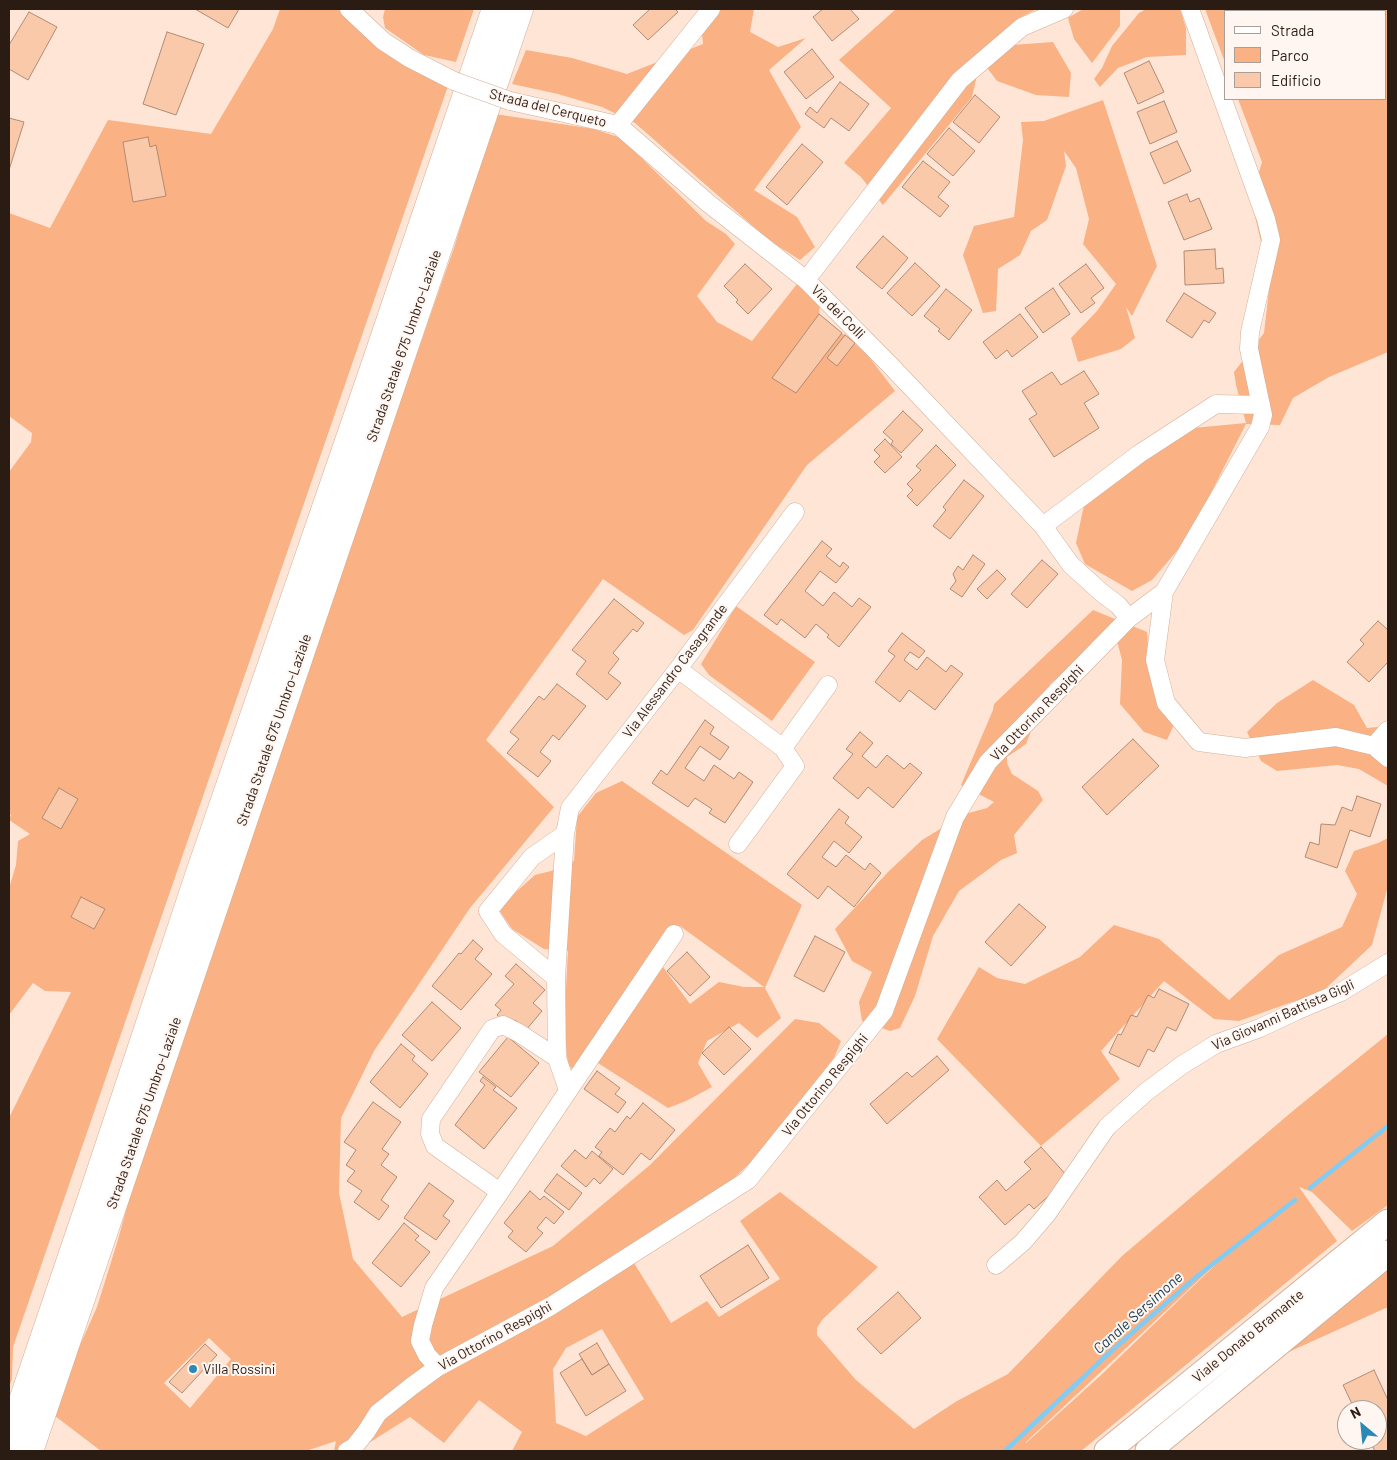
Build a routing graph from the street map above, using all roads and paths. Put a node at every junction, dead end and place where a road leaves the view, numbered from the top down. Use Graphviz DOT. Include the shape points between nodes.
graph roads {
  1 [pos="349,9"];
  2 [pos="496,9"];
  3 [pos="520,9"];
  4 [pos="711,9"];
  5 [pos="1064,9"];
  6 [pos="1190,9"];
  7 [pos="618,125"];
  8 [pos="806,280"];
  9 [pos="1261,405"];
  10 [pos="795,512"];
  11 [pos="1043,526"];
  12 [pos="1164,592"];
  13 [pos="1129,618"];
  14 [pos="678,669"];
  15 [pos="828,685"];
  16 [pos="1388,730"];
  17 [pos="1374,746"];
  18 [pos="783,748"];
  19 [pos="1388,758"];
  20 [pos="565,834"];
  21 [pos="738,844"];
  22 [pos="674,934"];
  23 [pos="1388,963"];
  24 [pos="556,978"];
  25 [pos="557,1058"];
  26 [pos="568,1090"];
  27 [pos="500,1192"];
  28 [pos="1388,1222"];
  29 [pos="1388,1253"];
  30 [pos="996,1266"];
  31 [pos="438,1368"];
  32 [pos="40,1386"];
  33 [pos="19,1436"];
  34 [pos="347,1451"];
  35 [pos="1108,1451"];
  36 [pos="1148,1451"];
  1 -- 7 [label="street, Strada del Cerqueto, bridge" via="383,41 454,81 510,101"];
  2 -- 32 [label="highway, Strada Statale 675 Umbro-Laziale" via="95,1189"];
  3 -- 32 [label="highway, Strada Statale 675 Umbro-Laziale"];
  4 -- 7 [label="street"];
  5 -- 8 [label="street, Via dei Colli" via="1022,27 960,80"];
  6 -- 9 [label="street" via="1271,240 1250,332 1249,349"];
  7 -- 8 [label="street, Strada del Cerqueto" via="708,203"];
  8 -- 11 [label="street, Via dei Colli"];
  9 -- 11 [label="street" via="1216,404 1139,454"];
  9 -- 12 [label="street" via="1260,428"];
  10 -- 14 [label="street, Via Alessandro Casagrande"];
  11 -- 13 [label="street, Via dei Colli" via="1071,564"];
  12 -- 13 [label="street, Via Ottorino Respighi"];
  12 -- 17 [label="street" via="1155,660 1166,703 1200,742 1245,748 1336,737"];
  13 -- 31 [label="street, Via Ottorino Respighi" via="988,762 954,817 884,1012 748,1180 551,1306"];
  14 -- 18 [label="street"];
  14 -- 20 [label="street, Via Alessandro Casagrande" via="570,808"];
  15 -- 18 [label="street"];
  16 -- 17 [label="street"];
  17 -- 19 [label="street"];
  18 -- 21 [label="street" via="795,766"];
  20 -- 24 [label="street, Via Alessandro Casagrande"];
  20 -- 24 [label="street" via="532,857 488,911 504,934"];
  22 -- 26 [label="street"];
  23 -- 30 [label="street, Via Giovanni Battista Gigli" via="1341,992 1216,1044 1146,1092 1107,1127 1047,1214"];
  24 -- 25 [label="street, Via Alessandro Casagrande"];
  25 -- 26 [label="street, Via Alessandro Casagrande"];
  25 -- 27 [label="street" via="503,1025 492,1029 431,1119 430,1134 435,1146"];
  26 -- 27 [label="street"];
  27 -- 31 [label="street" via="434,1288 420,1341"];
  28 -- 35 [label="main road, Viale Donato Bramante"];
  29 -- 36 [label="main road, Viale Donato Bramante"];
  31 -- 34 [label="street, Via Ottorino Respighi" via="378,1413 354,1447"];
  32 -- 33 [label="highway, Strada Statale 675 Umbro-Laziale"];
}
